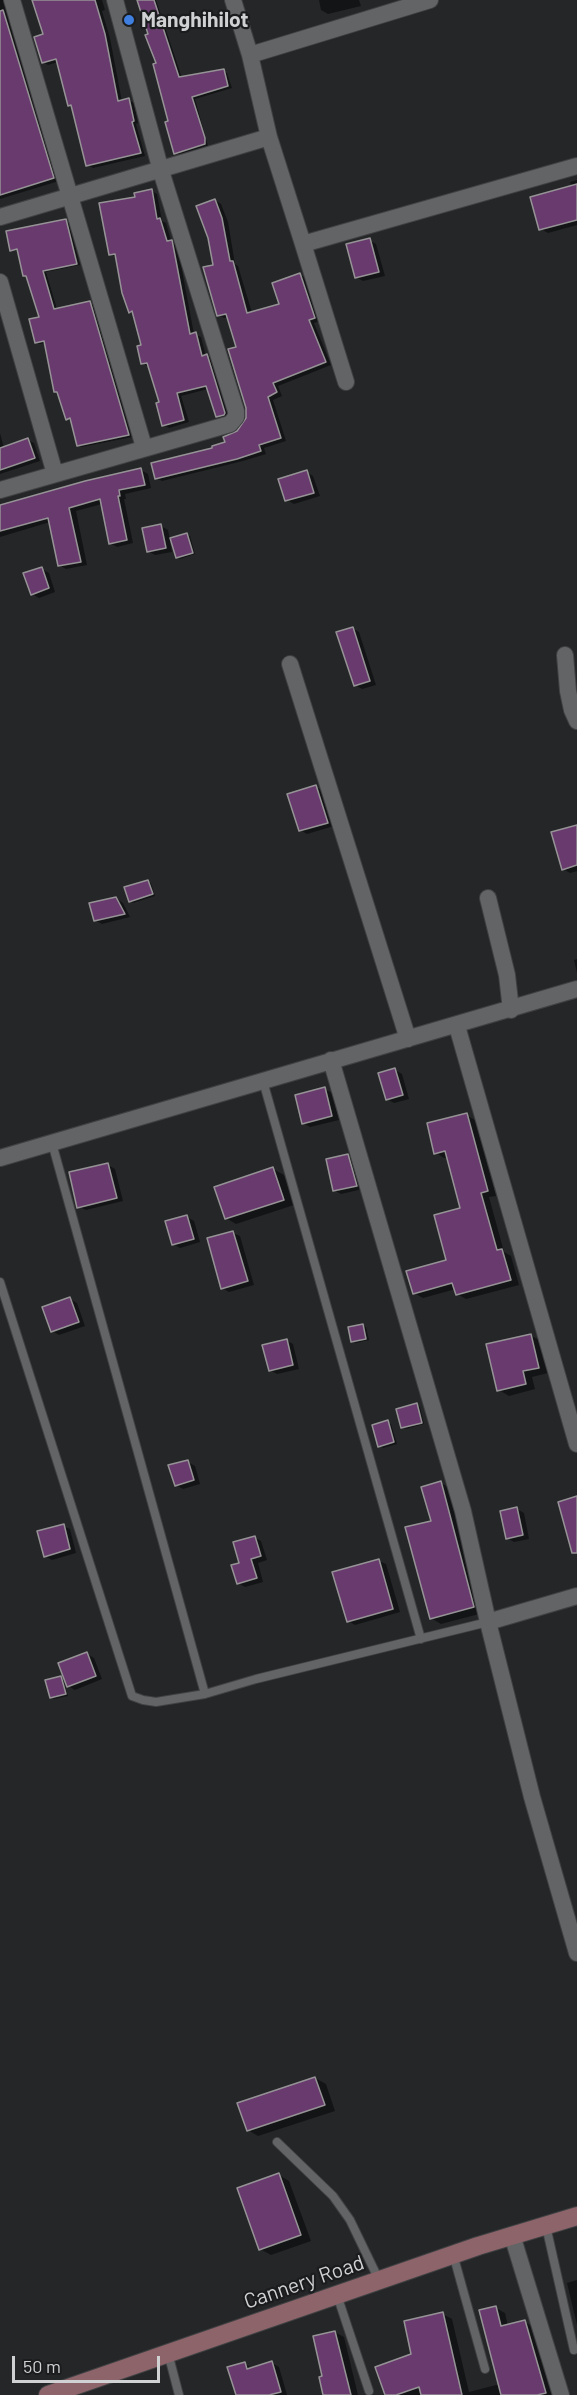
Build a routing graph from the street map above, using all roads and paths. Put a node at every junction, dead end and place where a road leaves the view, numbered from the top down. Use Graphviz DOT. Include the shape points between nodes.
graph roads {
  1 [pos="12,0"];
  2 [pos="115,0"];
  3 [pos="232,0"];
  4 [pos="430,0"];
  5 [pos="250,55"];
  6 [pos="269,136"];
  7 [pos="577,166"];
  8 [pos="161,171"];
  9 [pos="70,197"];
  10 [pos="0,217"];
  11 [pos="303,244"];
  12 [pos="0,282"];
  13 [pos="346,382"];
  14 [pos="144,447"];
  15 [pos="55,474"];
  16 [pos="0,490"];
  17 [pos="565,655"];
  18 [pos="290,664"];
  19 [pos="577,721"];
  20 [pos="488,898"];
  21 [pos="577,990"];
  22 [pos="511,1010"];
  23 [pos="457,1026"];
  24 [pos="408,1039"];
  25 [pos="331,1060"];
  26 [pos="263,1081"];
  27 [pos="52,1143"];
  28 [pos="0,1158"];
  29 [pos="0,1282"];
  30 [pos="577,1442"];
  31 [pos="577,1596"];
  32 [pos="488,1622"];
  33 [pos="421,1639"];
  34 [pos="205,1694"];
  35 [pos="577,1953"];
  36 [pos="277,2142"];
  37 [pos="577,2216"];
  38 [pos="546,2226"];
  39 [pos="513,2235"];
  40 [pos="453,2254"];
  41 [pos="379,2280"];
  42 [pos="337,2294"];
  43 [pos="574,2350"];
  44 [pos="168,2353"];
  45 [pos="485,2369"];
  46 [pos="369,2391"];
  47 [pos="48,2395"];
  48 [pos="179,2395"];
  49 [pos="561,2395"];
  1 -- 9 [label="street"];
  2 -- 8 [label="street"];
  3 -- 5 [label="street"];
  4 -- 5 [label="street"];
  5 -- 6 [label="street"];
  6 -- 8 [label="street"];
  6 -- 11 [label="street"];
  7 -- 11 [label="street"];
  8 -- 9 [label="street"];
  8 -- 14 [label="street" via="236,417 230,424"];
  9 -- 10 [label="street"];
  9 -- 14 [label="street"];
  11 -- 13 [label="street"];
  12 -- 15 [label="street"];
  14 -- 15 [label="street"];
  15 -- 16 [label="street"];
  17 -- 19 [label="street" via="568,691"];
  18 -- 24 [label="street"];
  20 -- 22 [label="street"];
  21 -- 22 [label="street"];
  22 -- 23 [label="street"];
  23 -- 24 [label="street"];
  23 -- 30 [label="street"];
  24 -- 25 [label="street"];
  25 -- 26 [label="street"];
  25 -- 32 [label="street" via="463,1511"];
  26 -- 27 [label="street"];
  26 -- 33 [label="lane"];
  27 -- 28 [label="street"];
  27 -- 34 [label="lane"];
  29 -- 34 [label="lane" via="132,1696 156,1702"];
  31 -- 32 [label="street"];
  32 -- 33 [label="lane"];
  32 -- 35 [label="street"];
  33 -- 34 [label="lane"];
  36 -- 41 [label="lane" via="333,2196 351,2220"];
  37 -- 38 [label="main road, Cannery Road"];
  38 -- 39 [label="main road, Cannery Road"];
  38 -- 43 [label="lane"];
  39 -- 40 [label="main road, Cannery Road"];
  39 -- 49 [label="street"];
  40 -- 41 [label="main road, Cannery Road"];
  40 -- 45 [label="lane"];
  41 -- 42 [label="main road, Cannery Road"];
  42 -- 44 [label="main road, Cannery Road"];
  42 -- 46 [label="lane"];
  44 -- 47 [label="main road, Cannery Road"];
  44 -- 48 [label="lane"];
}
